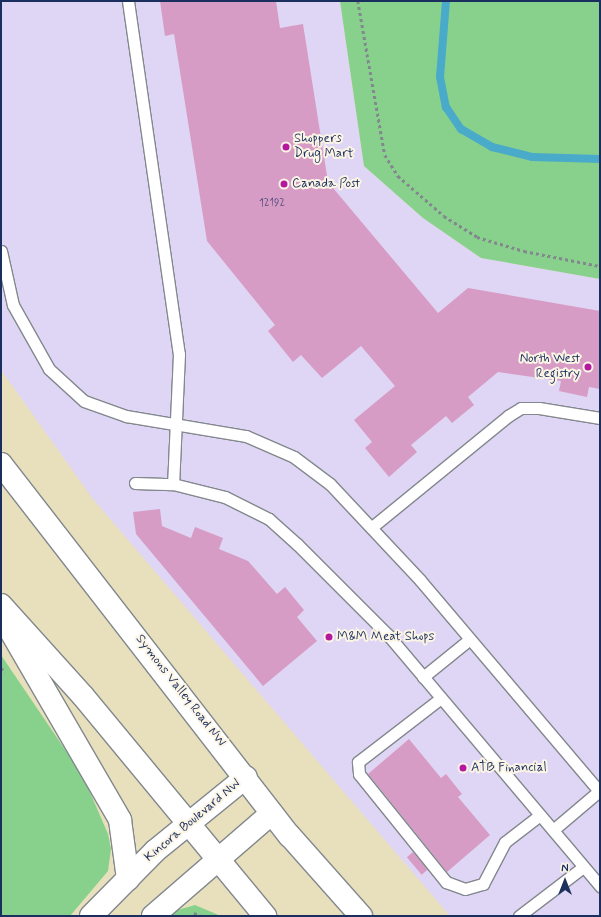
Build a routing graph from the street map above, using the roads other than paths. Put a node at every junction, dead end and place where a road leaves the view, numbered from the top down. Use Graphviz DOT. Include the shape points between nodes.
graph roads {
  1 [pos="128,1"];
  2 [pos="1,251"];
  3 [pos="600,418"];
  4 [pos="173,422"];
  5 [pos="1,464"];
  6 [pos="135,483"];
  7 [pos="173,484"];
  8 [pos="372,527"];
  9 [pos="1,605"];
  10 [pos="1,615"];
  11 [pos="470,638"];
  12 [pos="423,677"];
  13 [pos="441,698"];
  14 [pos="246,777"];
  15 [pos="599,791"];
  16 [pos="272,813"];
  17 [pos="540,815"];
  18 [pos="188,822"];
  19 [pos="553,830"];
  20 [pos="219,856"];
  21 [pos="583,867"];
  22 [pos="128,879"];
  23 [pos="600,886"];
  24 [pos="91,916"];
  25 [pos="153,916"];
  26 [pos="265,916"];
  27 [pos="361,916"];
  28 [pos="519,916"];
  1 -- 4 [label="lane" via="179,354"];
  2 -- 4 [label="lane" via="13,305 49,369 84,401 126,416"];
  3 -- 8 [label="lane" via="539,408 521,408"];
  4 -- 7 [label="lane"];
  4 -- 8 [label="lane" via="246,436 294,457 330,484"];
  5 -- 14 [label="main road, Symons Valley Road NW"];
  6 -- 7 [label="lane"];
  7 -- 12 [label="lane" via="225,497 269,519 388,635"];
  8 -- 11 [label="lane"];
  9 -- 18 [label="main road"];
  10 -- 22 [label="main road" via="120,820"];
  11 -- 12 [label="lane"];
  11 -- 15 [label="lane"];
  12 -- 13 [label="lane"];
  13 -- 17 [label="lane"];
  13 -- 17 [label="lane" via="358,762 359,774 446,882 465,888 483,884 505,842"];
  14 -- 16 [label="main road, Symons Valley Road NW"];
  14 -- 18 [label="main road, Kincora Boulevard NW"];
  15 -- 19 [label="lane"];
  16 -- 20 [label="main road"];
  16 -- 27 [label="main road, Symons Valley Road NW"];
  17 -- 19 [label="lane"];
  18 -- 20 [label="main road"];
  18 -- 22 [label="main road, Kincora Boulevard NW"];
  19 -- 21 [label="lane"];
  20 -- 25 [label="main road"];
  20 -- 26 [label="main road"];
  21 -- 23 [label="lane"];
  21 -- 28 [label="lane"];
  22 -- 24 [label="main road, Kincora Boulevard NW"];
}
